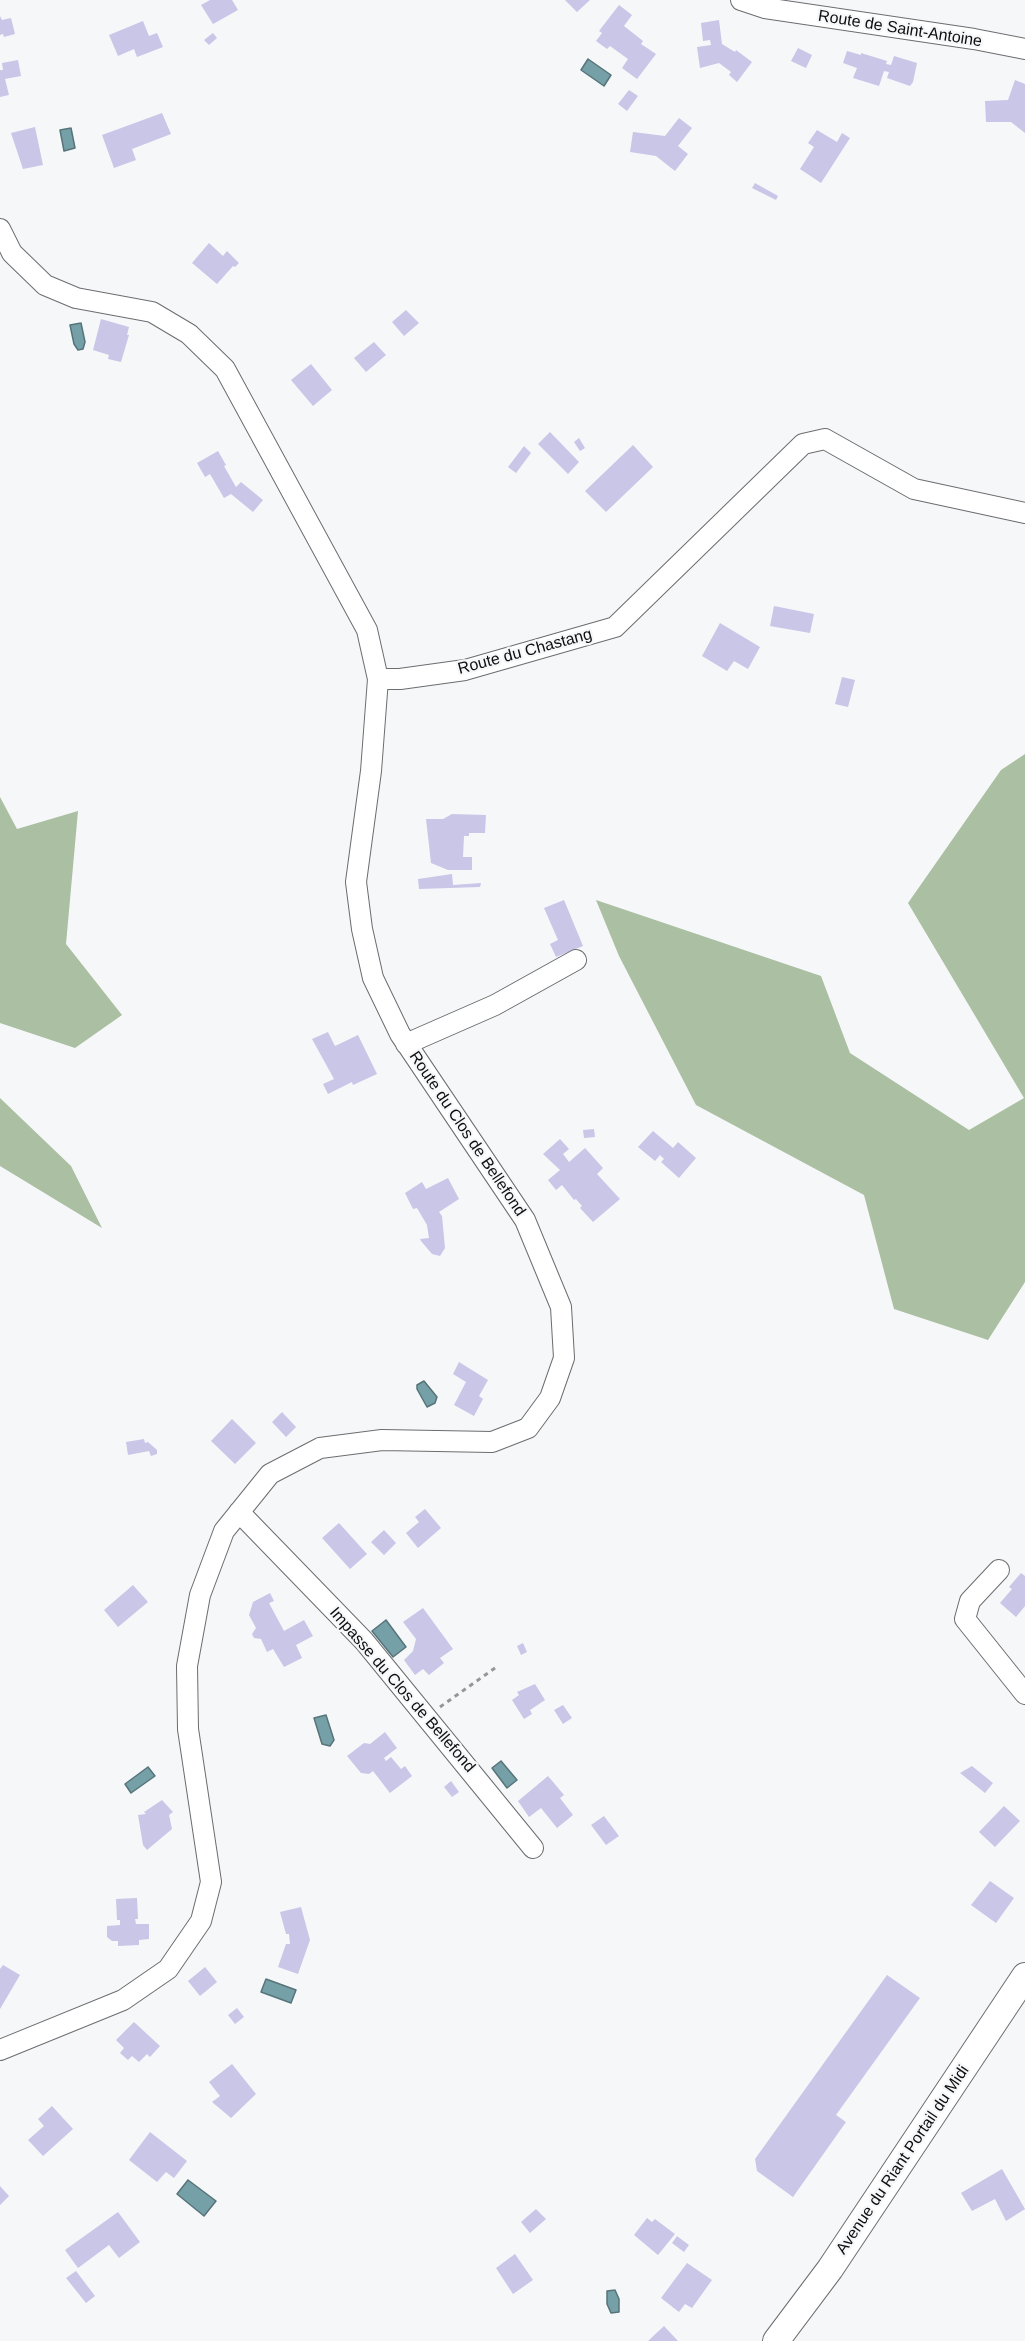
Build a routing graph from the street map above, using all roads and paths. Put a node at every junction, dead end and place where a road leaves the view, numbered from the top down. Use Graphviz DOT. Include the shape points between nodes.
graph roads {
  1 [pos="741,0"];
  2 [pos="1025,49"];
  3 [pos="0,229"];
  4 [pos="1025,513"];
  5 [pos="378,679"];
  6 [pos="576,960"];
  7 [pos="406,1044"];
  8 [pos="239,1512"];
  9 [pos="999,1570"];
  10 [pos="495,1668"];
  11 [pos="1025,1694"];
  12 [pos="426,1716"];
  13 [pos="533,1848"];
  14 [pos="1025,1976"];
  15 [pos="0,2050"];
  16 [pos="776,2341"];
  1 -- 2 [label="street, Route de Saint-Antoine" via="765,8"];
  3 -- 5 [label="street" via="12,253 45,285 76,298 152,312 189,334 225,369 367,630"];
  4 -- 5 [label="street, Route du Chastang" via="914,489 825,439 803,444 615,627 465,670"];
  5 -- 7 [label="street, Route du Clos de Bellefond" via="356,882 373,978"];
  6 -- 7 [label="street" via="495,1005"];
  7 -- 8 [label="street, Route du Clos de Bellefond" via="525,1220 561,1307 564,1358 550,1398 528,1428 492,1442 382,1440 320,1449 270,1474"];
  8 -- 12 [label="street, Impasse du Clos de Bellefond" via="364,1641"];
  8 -- 15 [label="street, Route du Clos de Bellefond" via="224,1531 200,1595 188,1666 188,1730 211,1882 201,1921 168,1969 123,2000"];
  9 -- 11 [label="street" via="970,1601 965,1619"];
  10 -- 12 [label="path"];
  12 -- 13 [label="street, Impasse du Clos de Bellefond"];
  14 -- 16 [label="main road, Avenue du Riant Portail du Midi" via="830,2269"];
}
